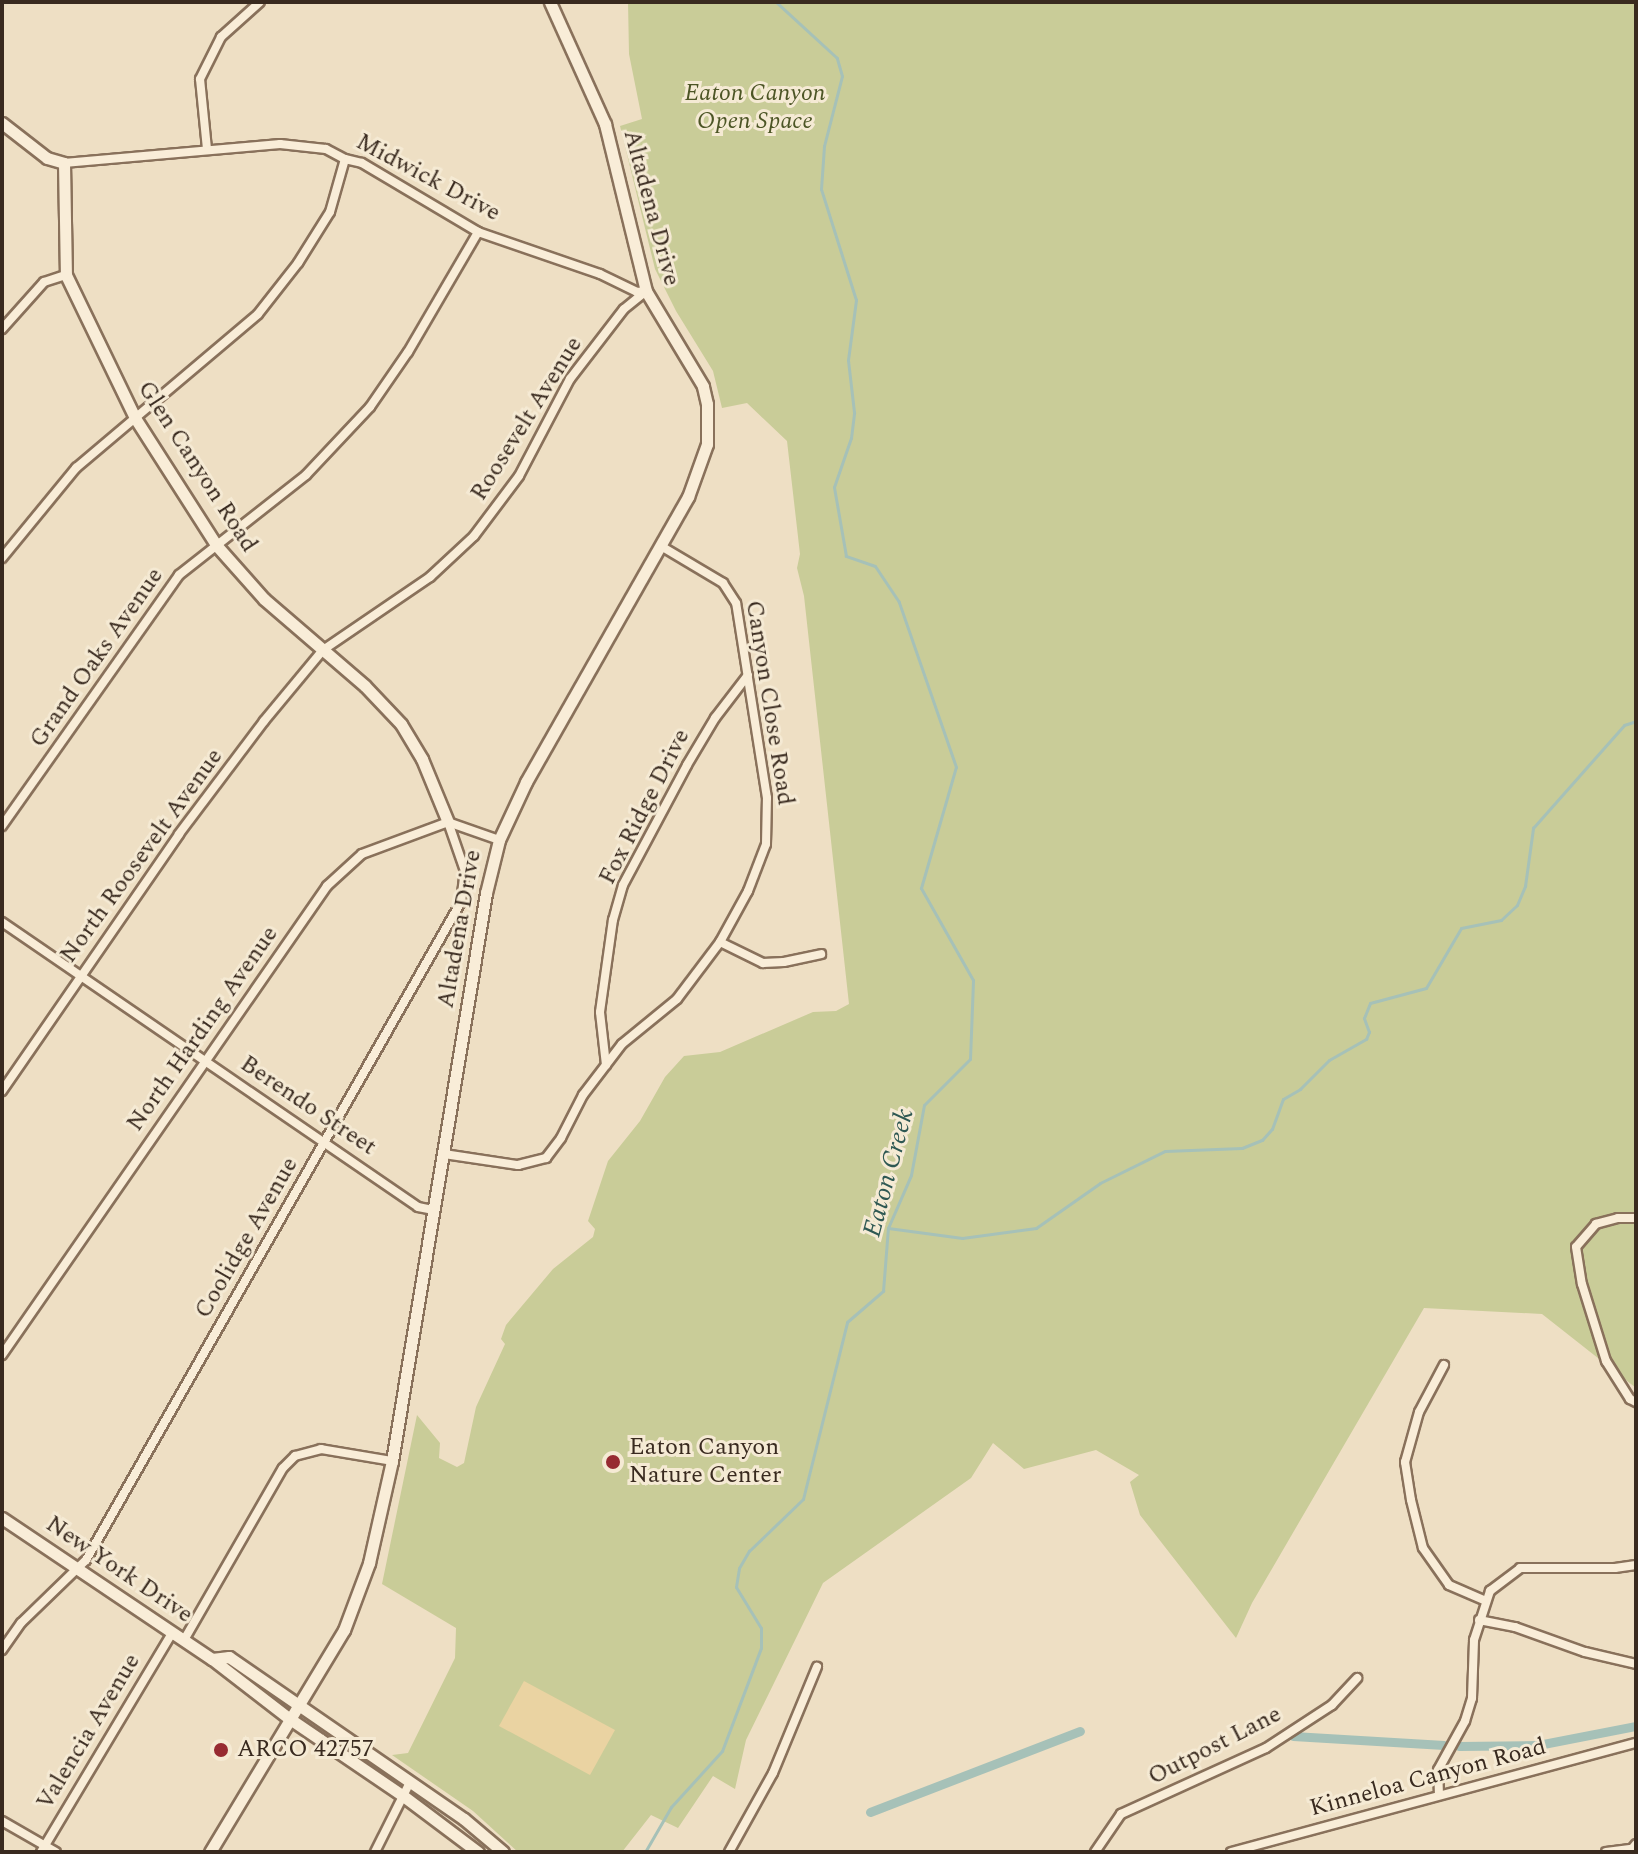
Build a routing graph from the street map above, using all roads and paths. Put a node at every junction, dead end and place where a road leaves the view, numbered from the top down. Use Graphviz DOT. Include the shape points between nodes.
graph roads {
  1 [pos="260,2"];
  2 [pos="550,2"];
  3 [pos="2,123"];
  4 [pos="207,149"];
  5 [pos="345,159"];
  6 [pos="64,163"];
  7 [pos="478,232"];
  8 [pos="66,275"];
  9 [pos="646,291"];
  10 [pos="2,329"];
  11 [pos="135,418"];
  12 [pos="217,546"];
  13 [pos="661,546"];
  14 [pos="2,558"];
  15 [pos="323,650"];
  16 [pos="748,675"];
  17 [pos="448,822"];
  18 [pos="2,826"];
  19 [pos="499,840"];
  20 [pos="2,922"];
  21 [pos="720,942"];
  22 [pos="821,954"];
  23 [pos="81,975"];
  24 [pos="206,1060"];
  25 [pos="606,1065"];
  26 [pos="2,1091"];
  27 [pos="325,1142"];
  28 [pos="444,1154"];
  29 [pos="434,1210"];
  30 [pos="1636,1218"];
  31 [pos="2,1355"];
  32 [pos="1444,1365"];
  33 [pos="1636,1402"];
  34 [pos="392,1461"];
  35 [pos="2,1518"];
  36 [pos="1636,1565"];
  37 [pos="76,1568"];
  38 [pos="1486,1601"];
  39 [pos="1479,1620"];
  40 [pos="172,1633"];
  41 [pos="184,1640"];
  42 [pos="2,1650"];
  43 [pos="212,1659"];
  44 [pos="1636,1664"];
  45 [pos="817,1667"];
  46 [pos="1357,1678"];
  47 [pos="297,1705"];
  48 [pos="290,1719"];
  49 [pos="1636,1743"];
  50 [pos="410,1782"];
  51 [pos="402,1795"];
  52 [pos="1439,1795"];
  53 [pos="2,1821"];
  54 [pos="1636,1844"];
  55 [pos="43,1849"];
  56 [pos="56,1852"];
  57 [pos="210,1852"];
  58 [pos="375,1852"];
  59 [pos="478,1852"];
  60 [pos="503,1852"];
  61 [pos="729,1852"];
  62 [pos="1095,1852"];
  63 [pos="1231,1852"];
  64 [pos="1606,1852"];
  1 -- 4 [label="street" via="221,37 200,79"];
  2 -- 9 [label="main road, Altadena Drive" via="605,124"];
  3 -- 6 [label="main road" via="47,158"];
  4 -- 5 [label="street, Midwick Drive" via="280,144 326,149"];
  4 -- 6 [label="street, Midwick Drive"];
  5 -- 7 [label="street, Midwick Drive" via="362,163"];
  5 -- 11 [label="street" via="330,212 258,314"];
  6 -- 8 [label="main road, Glen Canyon Road"];
  7 -- 9 [label="street, Midwick Drive"];
  7 -- 12 [label="street, Grand Oaks Avenue" via="396,371 356,425 306,475"];
  8 -- 10 [label="street" via="44,282"];
  8 -- 11 [label="main road, Glen Canyon Road"];
  9 -- 13 [label="main road, Altadena Drive" via="691,362 707,404 704,461"];
  9 -- 15 [label="street, Roosevelt Avenue" via="624,309 570,379 519,476 474,536 430,577"];
  11 -- 12 [label="main road, Glen Canyon Road"];
  11 -- 14 [label="street" via="76,468"];
  12 -- 15 [label="main road, Glen Canyon Road" via="264,599"];
  12 -- 18 [label="street, Grand Oaks Avenue" via="179,575"];
  13 -- 16 [label="street, Canyon Close Road" via="731,592 741,619"];
  13 -- 19 [label="main road, Altadena Drive" via="526,782"];
  15 -- 17 [label="main road, Glen Canyon Road" via="401,724"];
  15 -- 23 [label="street, North Roosevelt Avenue" via="179,834"];
  16 -- 21 [label="street, Canyon Close Road" via="767,798 766,844"];
  16 -- 25 [label="street, Fox Ridge Drive" via="687,765 623,885 600,1012"];
  17 -- 19 [label="street"];
  17 -- 24 [label="street, North Harding Avenue" via="362,854 327,886"];
  17 -- 27 [label="street, Coolidge Avenue" via="465,871 461,902"];
  19 -- 28 [label="main road, Altadena Drive"];
  20 -- 23 [label="street, Berendo Street"];
  21 -- 22 [label="street" via="763,963"];
  21 -- 25 [label="street, Canyon Close Road" via="677,999 622,1044"];
  23 -- 24 [label="street, Berendo Street"];
  23 -- 26 [label="street, North Roosevelt Avenue"];
  24 -- 27 [label="street, Berendo Street"];
  24 -- 31 [label="street, North Harding Avenue"];
  25 -- 28 [label="street, Canyon Close Road" via="546,1158 518,1165"];
  27 -- 29 [label="street, Berendo Street" via="418,1207"];
  27 -- 37 [label="street, Coolidge Avenue" via="86,1560"];
  28 -- 29 [label="main road, Altadena Drive"];
  29 -- 34 [label="main road, Altadena Drive"];
  30 -- 33 [label="street" via="1596,1224 1576,1247 1606,1361"];
  32 -- 38 [label="street" via="1419,1412 1405,1462 1411,1500 1423,1548 1449,1585"];
  34 -- 41 [label="street" via="321,1449 295,1456 283,1468"];
  34 -- 47 [label="main road, Altadena Drive" via="358,1596 344,1630"];
  35 -- 37 [label="main road, New York Drive"];
  36 -- 38 [label="street" via="1520,1568 1490,1591"];
  37 -- 40 [label="main road, New York Drive"];
  37 -- 42 [label="street, Coolidge Avenue"];
  38 -- 39 [label="street"];
  39 -- 44 [label="street"];
  39 -- 52 [label="street" via="1472,1698 1438,1770"];
  40 -- 41 [label="main road, New York Drive"];
  40 -- 55 [label="street, Valencia Avenue"];
  41 -- 43 [label="main road, New York Drive"];
  43 -- 47 [label="main road, New York Drive" via="229,1657"];
  43 -- 48 [label="main road, New York Drive"];
  45 -- 61 [label="street" via="773,1773"];
  46 -- 62 [label="street, Outpost Lane" via="1332,1705 1266,1748 1121,1814"];
  47 -- 48 [label="main road, Altadena Drive"];
  47 -- 50 [label="main road, New York Drive"];
  48 -- 51 [label="main road, New York Drive"];
  48 -- 57 [label="main road, Altadena Drive"];
  49 -- 52 [label="street, Kinneloa Canyon Road"];
  50 -- 51 [label="street"];
  50 -- 60 [label="main road, New York Drive"];
  51 -- 58 [label="street"];
  51 -- 59 [label="main road, New York Drive"];
  52 -- 63 [label="street, Kinneloa Canyon Road"];
  53 -- 55 [label="street"];
  54 -- 64 [label="street"];
  55 -- 56 [label="street"];
}
